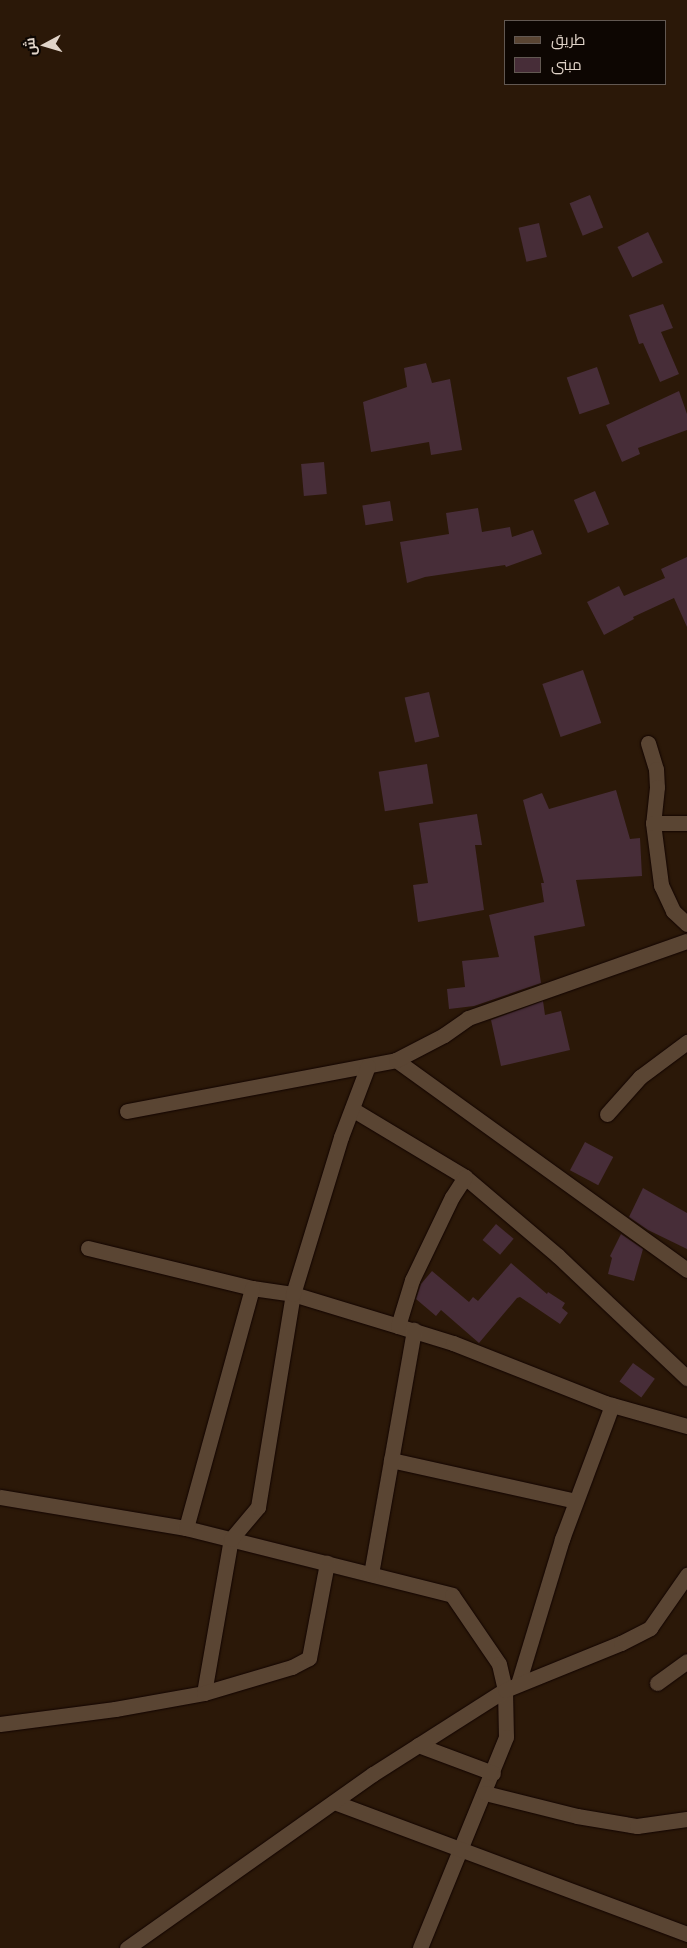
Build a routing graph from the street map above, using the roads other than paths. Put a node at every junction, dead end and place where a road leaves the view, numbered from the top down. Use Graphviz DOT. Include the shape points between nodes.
graph roads {
  1 [pos="648,743"];
  2 [pos="653,823"];
  3 [pos="687,823"];
  4 [pos="687,924"];
  5 [pos="687,941"];
  6 [pos="687,1042"];
  7 [pos="396,1060"];
  8 [pos="368,1066"];
  9 [pos="352,1109"];
  10 [pos="127,1111"];
  11 [pos="607,1114"];
  12 [pos="465,1177"];
  13 [pos="88,1248"];
  14 [pos="687,1270"];
  15 [pos="252,1288"];
  16 [pos="293,1294"];
  17 [pos="398,1326"];
  18 [pos="414,1330"];
  19 [pos="687,1378"];
  20 [pos="612,1405"];
  21 [pos="687,1426"];
  22 [pos="391,1460"];
  23 [pos="0,1497"];
  24 [pos="576,1502"];
  25 [pos="186,1528"];
  26 [pos="231,1539"];
  27 [pos="327,1564"];
  28 [pos="371,1574"];
  29 [pos="687,1575"];
  30 [pos="687,1661"];
  31 [pos="657,1683"];
  32 [pos="511,1687"];
  33 [pos="204,1693"];
  34 [pos="0,1724"];
  35 [pos="418,1745"];
  36 [pos="492,1773"];
  37 [pos="485,1794"];
  38 [pos="334,1802"];
  39 [pos="687,1819"];
  40 [pos="462,1849"];
  41 [pos="687,1934"];
  42 [pos="127,1948"];
  43 [pos="420,1948"];
  1 -- 2 [label="street" via="656,770"];
  2 -- 3 [label="street"];
  2 -- 4 [label="street" via="665,899"];
  5 -- 7 [label="street" via="468,1018 444,1035"];
  6 -- 11 [label="street" via="640,1077"];
  7 -- 8 [label="street"];
  7 -- 14 [label="street"];
  8 -- 9 [label="street"];
  8 -- 10 [label="street"];
  9 -- 12 [label="street"];
  9 -- 16 [label="street"];
  12 -- 17 [label="street" via="412,1280"];
  12 -- 19 [label="street" via="552,1250"];
  13 -- 15 [label="street"];
  15 -- 16 [label="street"];
  15 -- 25 [label="street"];
  16 -- 17 [label="street"];
  16 -- 26 [label="street" via="258,1507"];
  17 -- 18 [label="street"];
  18 -- 20 [label="street"];
  18 -- 22 [label="street"];
  20 -- 21 [label="street"];
  20 -- 24 [label="street"];
  22 -- 24 [label="street"];
  22 -- 28 [label="street"];
  23 -- 25 [label="street"];
  24 -- 32 [label="street"];
  25 -- 26 [label="street"];
  26 -- 27 [label="street"];
  26 -- 33 [label="street"];
  27 -- 28 [label="street"];
  27 -- 33 [label="street" via="309,1658 292,1667"];
  28 -- 32 [label="street" via="452,1595"];
  29 -- 32 [label="street" via="650,1628"];
  30 -- 31 [label="street"];
  32 -- 35 [label="street"];
  32 -- 36 [label="street" via="506,1737"];
  33 -- 34 [label="street"];
  35 -- 36 [label="street"];
  35 -- 38 [label="street"];
  36 -- 37 [label="street"];
  37 -- 39 [label="street" via="636,1826"];
  37 -- 40 [label="street"];
  38 -- 40 [label="street"];
  38 -- 42 [label="street"];
  40 -- 41 [label="street"];
  40 -- 43 [label="street"];
}
